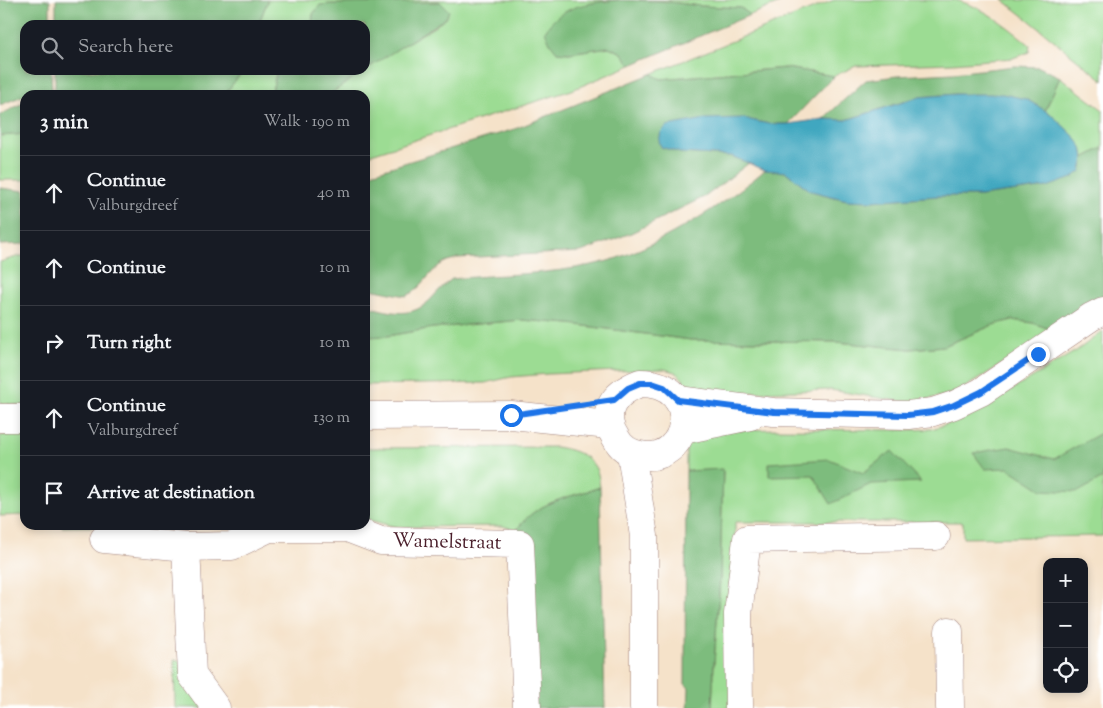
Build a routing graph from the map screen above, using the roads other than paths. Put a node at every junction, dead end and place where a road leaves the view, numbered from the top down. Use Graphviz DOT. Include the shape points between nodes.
graph roads {
  1 [pos="1103,311"];
  2 [pos="678,400"];
  3 [pos="774,412"];
  4 [pos="612,413"];
  5 [pos="370,416"];
  6 [pos="0,418"];
  7 [pos="20,418"];
  8 [pos="682,430"];
  9 [pos="644,454"];
  10 [pos="265,530"];
  11 [pos="352,530"];
  12 [pos="936,536"];
  13 [pos="104,539"];
  14 [pos="186,547"];
  15 [pos="949,631"];
  16 [pos="216,708"];
  17 [pos="527,708"];
  18 [pos="644,708"];
  19 [pos="739,708"];
  20 [pos="950,708"];
  1 -- 3 [label="street" via="981,392 947,408 908,415"];
  2 -- 3 [label="street"];
  2 -- 4 [label="street" via="664,387 640,383 628,388"];
  2 -- 8 [label="street" via="684,417"];
  3 -- 8 [label="street"];
  4 -- 5 [label="street"];
  4 -- 9 [label="street" via="620,444"];
  6 -- 7 [label="street"];
  8 -- 9 [label="street" via="668,450"];
  9 -- 18 [label="street"];
  10 -- 14 [label="street, Wamelstraat" via="232,546"];
  11 -- 17 [label="street, Wamelstraat" via="381,541 520,544"];
  12 -- 19 [label="street" via="748,539 738,614"];
  13 -- 14 [label="street, Wamelstraat"];
  14 -- 16 [label="street" via="192,675"];
  15 -- 20 [label="street"];
}
